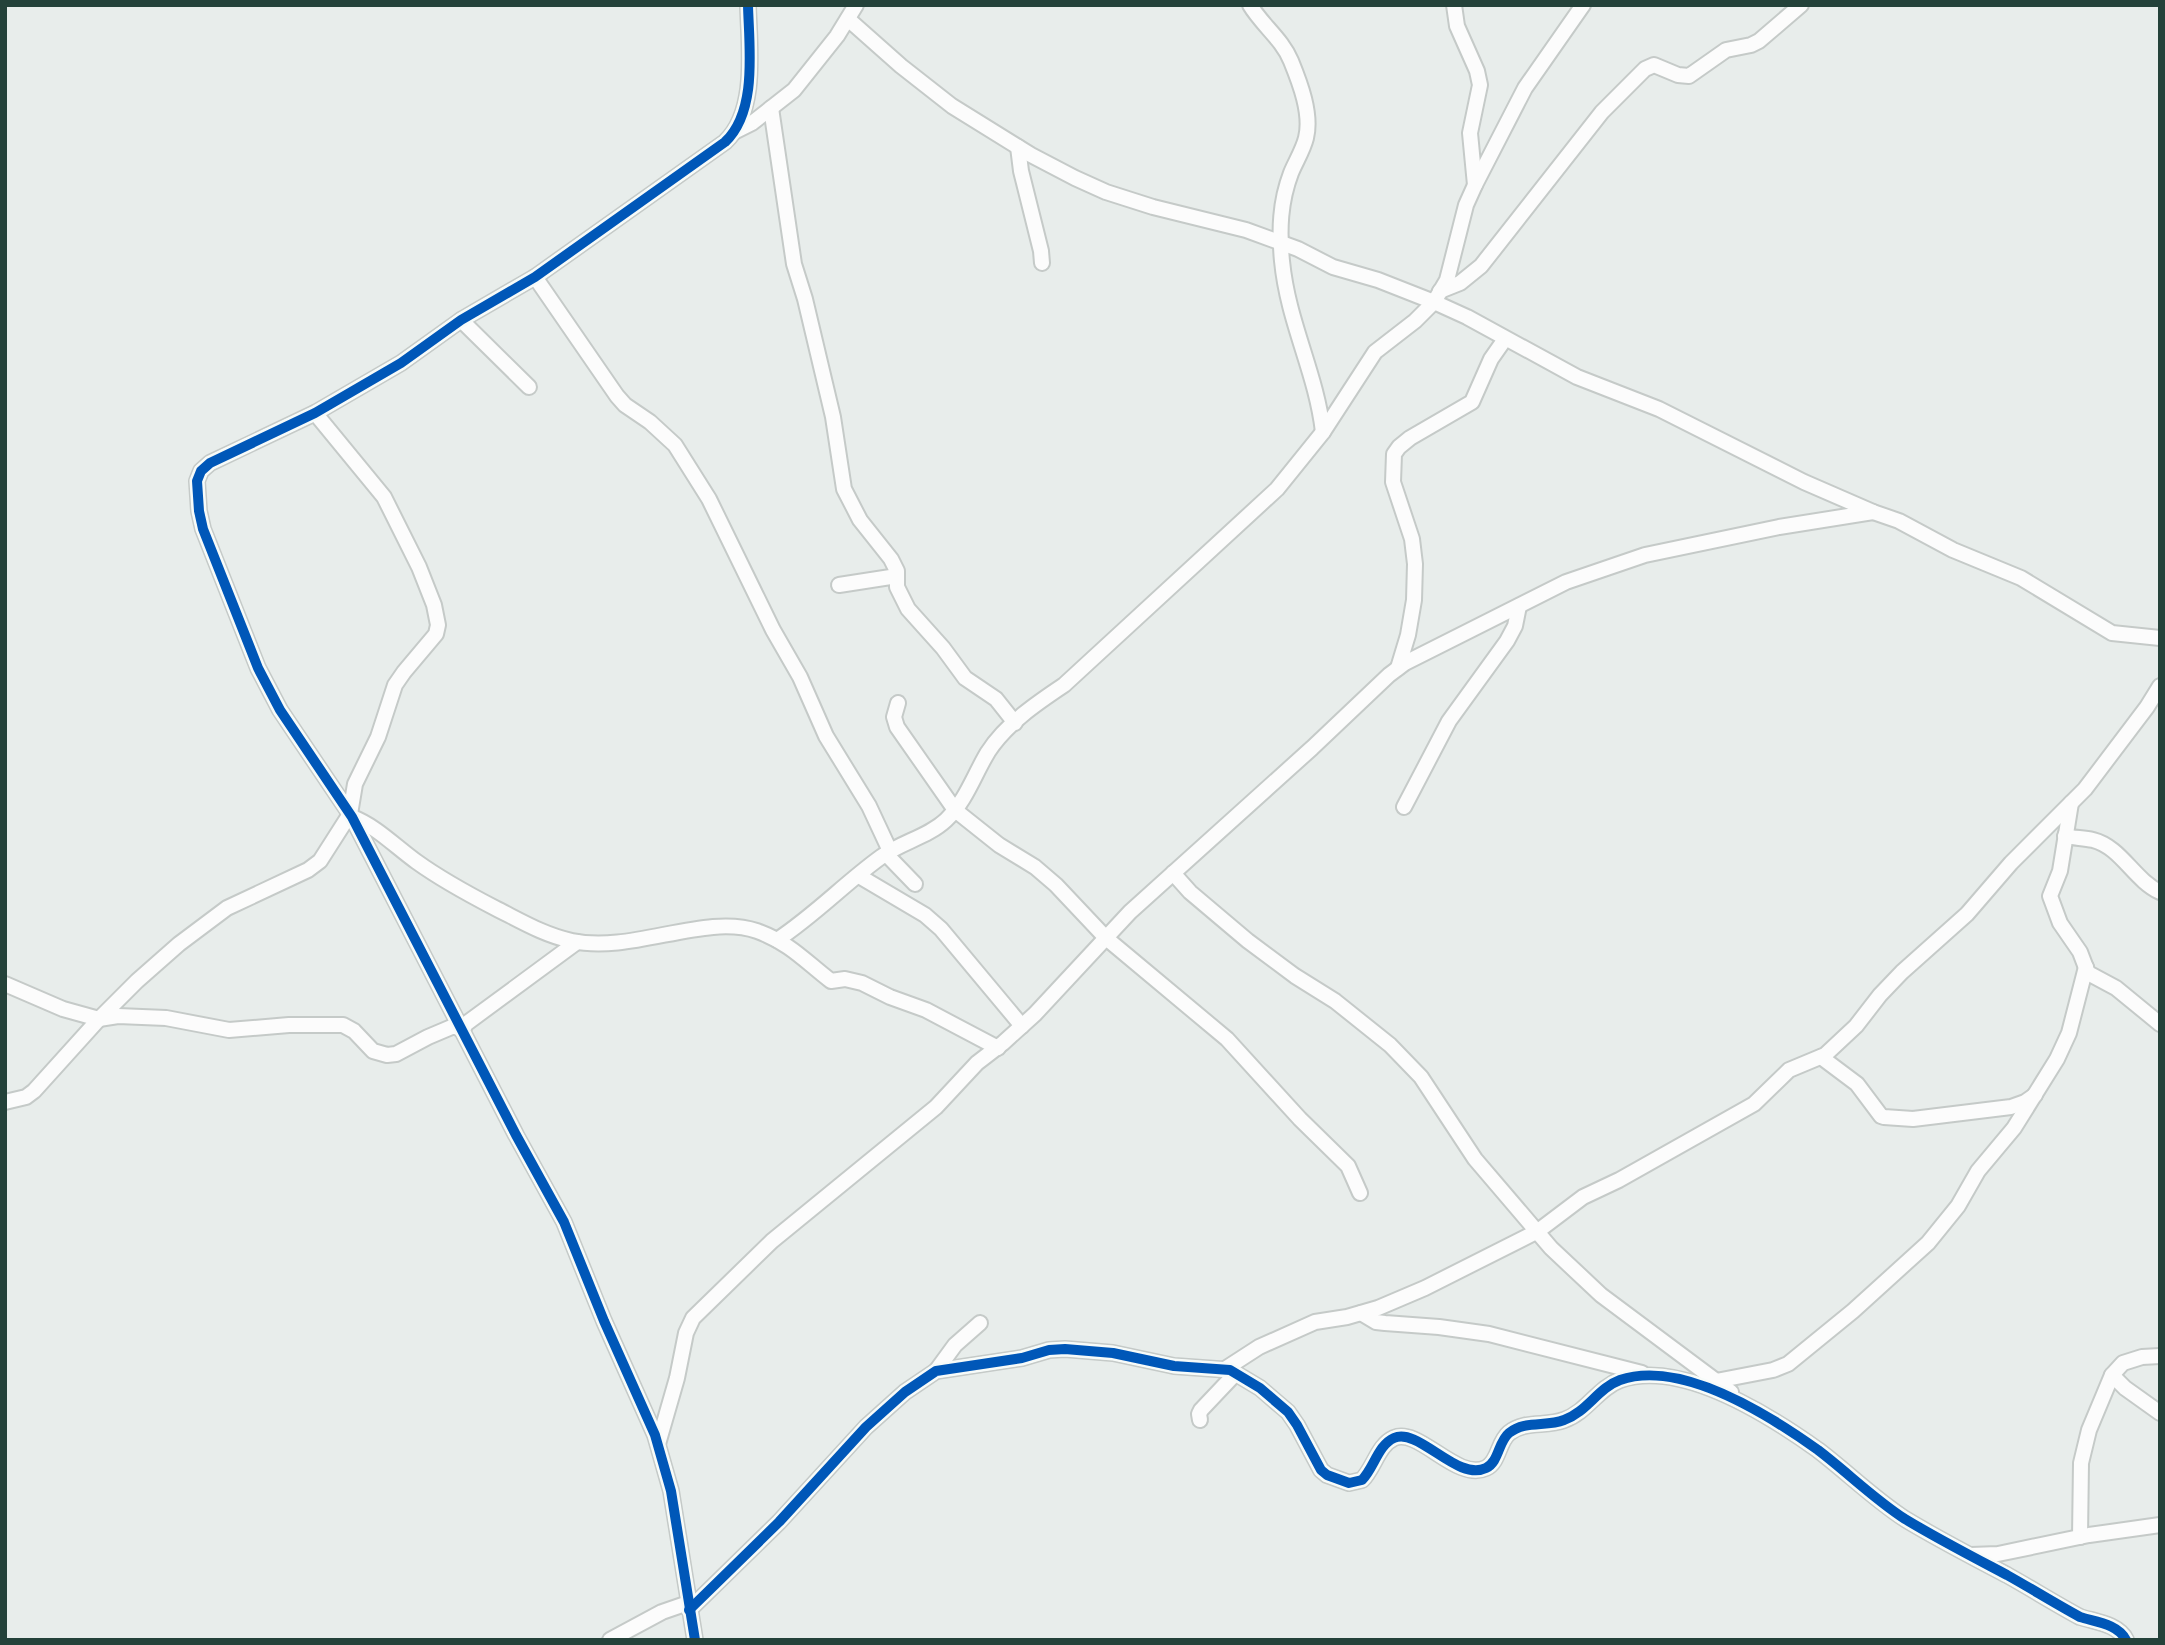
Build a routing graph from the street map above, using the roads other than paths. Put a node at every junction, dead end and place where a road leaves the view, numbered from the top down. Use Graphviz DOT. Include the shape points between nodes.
graph roads {
  1 [pos="748,5"];
  2 [pos="856,5"];
  3 [pos="1251,5"];
  4 [pos="1454,5"];
  5 [pos="1583,5"];
  6 [pos="1801,5"];
  7 [pos="849,19"];
  8 [pos="771,108"];
  9 [pos="734,133"];
  10 [pos="1018,147"];
  11 [pos="1475,185"];
  12 [pos="1282,243"];
  13 [pos="1042,263"];
  14 [pos="535,278"];
  15 [pos="1437,297"];
  16 [pos="461,320"];
  17 [pos="1505,339"];
  18 [pos="529,387"];
  19 [pos="315,414"];
  20 [pos="1323,432"];
  21 [pos="1873,512"];
  22 [pos="897,576"];
  23 [pos="839,585"];
  24 [pos="1518,606"];
  25 [pos="2160,638"];
  26 [pos="1398,668"];
  27 [pos="2160,686"];
  28 [pos="898,704"];
  29 [pos="1015,723"];
  30 [pos="2071,803"];
  31 [pos="1404,807"];
  32 [pos="955,810"];
  33 [pos="351,815"];
  34 [pos="2065,836"];
  35 [pos="888,853"];
  36 [pos="1173,873"];
  37 [pos="859,876"];
  38 [pos="915,884"];
  39 [pos="2160,892"];
  40 [pos="1106,938"];
  41 [pos="776,940"];
  42 [pos="577,942"];
  43 [pos="2086,967"];
  44 [pos="5,984"];
  45 [pos="99,1020"];
  46 [pos="2160,1024"];
  47 [pos="1023,1026"];
  48 [pos="463,1030"];
  49 [pos="998,1048"];
  50 [pos="1821,1056"];
  51 [pos="2036,1094"];
  52 [pos="5,1102"];
  53 [pos="1360,1193"];
  54 [pos="1538,1231"];
  55 [pos="1361,1313"];
  56 [pos="980,1323"];
  57 [pos="2160,1356"];
  58 [pos="936,1371"];
  59 [pos="1231,1371"];
  60 [pos="1648,1374"];
  61 [pos="2112,1375"];
  62 [pos="1716,1381"];
  63 [pos="1754,1411"];
  64 [pos="2160,1413"];
  65 [pos="1200,1420"];
  66 [pos="658,1444"];
  67 [pos="2160,1525"];
  68 [pos="2080,1537"];
  69 [pos="1970,1555"];
  70 [pos="689,1607"];
  71 [pos="611,1640"];
  72 [pos="695,1640"];
  73 [pos="2126,1640"];
  1 -- 9 [label="street" via="749,69 744,114"];
  2 -- 7 [label="street"];
  3 -- 12 [label="street" via="1288,53 1307,111 1306,138 1283,198"];
  4 -- 11 [label="street" via="1457,26 1480,85 1470,133"];
  5 -- 11 [label="street" via="1525,88"];
  6 -- 15 [label="street" via="1759,41 1726,50 1689,76 1654,65 1645,69 1602,112 1480,266"];
  7 -- 8 [label="street" via="794,90"];
  7 -- 10 [label="street" via="934,92"];
  8 -- 9 [label="street"];
  8 -- 22 [label="street" via="794,264 833,417 844,489 860,520 891,559"];
  9 -- 14 [label="street"];
  10 -- 12 [label="street" via="1106,192"];
  10 -- 13 [label="street"];
  11 -- 15 [label="street" via="1451,268"];
  12 -- 15 [label="street" via="1333,267"];
  12 -- 20 [label="street" via="1288,303 1315,385"];
  14 -- 16 [label="street"];
  14 -- 35 [label="street" via="617,396 664,433 689,466 800,677 831,746 869,806"];
  15 -- 17 [label="street"];
  15 -- 20 [label="street" via="1375,352"];
  16 -- 18 [label="street"];
  16 -- 19 [label="street" via="401,363"];
  17 -- 21 [label="street" via="1577,377 1659,410"];
  17 -- 26 [label="street" via="1472,402 1410,439 1394,454 1393,482 1412,539 1415,564 1412,611"];
  19 -- 33 [label="street" via="384,497 419,568 438,625 435,638 395,685 378,737 355,784"];
  19 -- 33 [label="street" via="210,463 201,471 197,487 203,529 258,668 280,710"];
  20 -- 29 [label="street" via="1277,489 1064,685"];
  21 -- 24 [label="street" via="1645,555 1566,582"];
  21 -- 25 [label="street" via="2021,578 2112,633"];
  22 -- 23 [label="street"];
  22 -- 29 [label="street" via="908,609 965,678 996,699"];
  24 -- 26 [label="street"];
  24 -- 31 [label="street" via="1507,641 1449,722"];
  26 -- 36 [label="street"];
  27 -- 30 [label="street"];
  28 -- 32 [label="street" via="897,727"];
  29 -- 32 [label="street" via="990,749"];
  30 -- 34 [label="street"];
  30 -- 50 [label="street" via="1967,914 1880,995 1856,1027"];
  32 -- 35 [label="street" via="937,827"];
  32 -- 40 [label="street" via="1035,867"];
  33 -- 42 [label="street" via="469,894 540,932"];
  33 -- 45 [label="street" via="315,865 227,908 179,944"];
  33 -- 48 [label="street"];
  34 -- 39 [label="street" via="2102,844"];
  34 -- 43 [label="street" via="2060,871 2050,896"];
  35 -- 37 [label="street"];
  35 -- 38 [label="street"];
  36 -- 40 [label="street"];
  36 -- 54 [label="street" via="1248,941 1335,1001 1407,1062 1475,1159"];
  37 -- 41 [label="street"];
  37 -- 47 [label="street" via="941,929"];
  40 -- 47 [label="street"];
  40 -- 53 [label="street" via="1227,1039 1348,1166"];
  41 -- 42 [label="street" via="744,928 722,926 615,943"];
  41 -- 49 [label="street" via="831,981 862,983"];
  42 -- 48 [label="street"];
  43 -- 46 [label="street" via="2088,973 2116,988"];
  43 -- 51 [label="street" via="2065,1044"];
  44 -- 45 [label="street"];
  45 -- 48 [label="street" via="166,1018 229,1030 338,1025 354,1031 373,1051 387,1055 454,1026"];
  45 -- 52 [label="street" via="34,1091"];
  47 -- 49 [label="street"];
  48 -- 66 [label="street" via="564,1222"];
  49 -- 66 [label="street" via="976,1063 936,1107 772,1241 693,1318"];
  50 -- 51 [label="street" via="1857,1084 1881,1116 1893,1119 2011,1107"];
  50 -- 54 [label="street" via="1790,1070 1754,1104 1583,1197"];
  51 -- 62 [label="street" via="1936,1234 1853,1311 1788,1364"];
  54 -- 55 [label="street" via="1425,1288"];
  54 -- 62 [label="street" via="1601,1295"];
  55 -- 59 [label="street" via="1315,1322 1243,1356"];
  55 -- 60 [label="street" via="1385,1324 1489,1334"];
  56 -- 58 [label="street" via="955,1345"];
  57 -- 61 [label="street" via="2123,1363"];
  58 -- 59 [label="street" via="1065,1349"];
  58 -- 70 [label="street" via="866,1427 795,1505"];
  59 -- 60 [label="street" via="1288,1412 1321,1470 1349,1483 1362,1480 1388,1442 1402,1436 1458,1464 1486,1468 1516,1428 1563,1420 1619,1380"];
  59 -- 65 [label="street" via="1201,1410"];
  60 -- 63 [label="street" via="1724,1393"];
  61 -- 64 [label="street"];
  61 -- 68 [label="street" via="2081,1463"];
  62 -- 63 [label="street"];
  63 -- 69 [label="street" via="1818,1450 1904,1518"];
  66 -- 70 [label="street" via="671,1491"];
  67 -- 68 [label="street"];
  68 -- 69 [label="street" via="1998,1554"];
  69 -- 73 [label="street" via="2080,1617 2118,1630"];
  70 -- 71 [label="street" via="663,1612"];
  70 -- 72 [label="street"];
}
